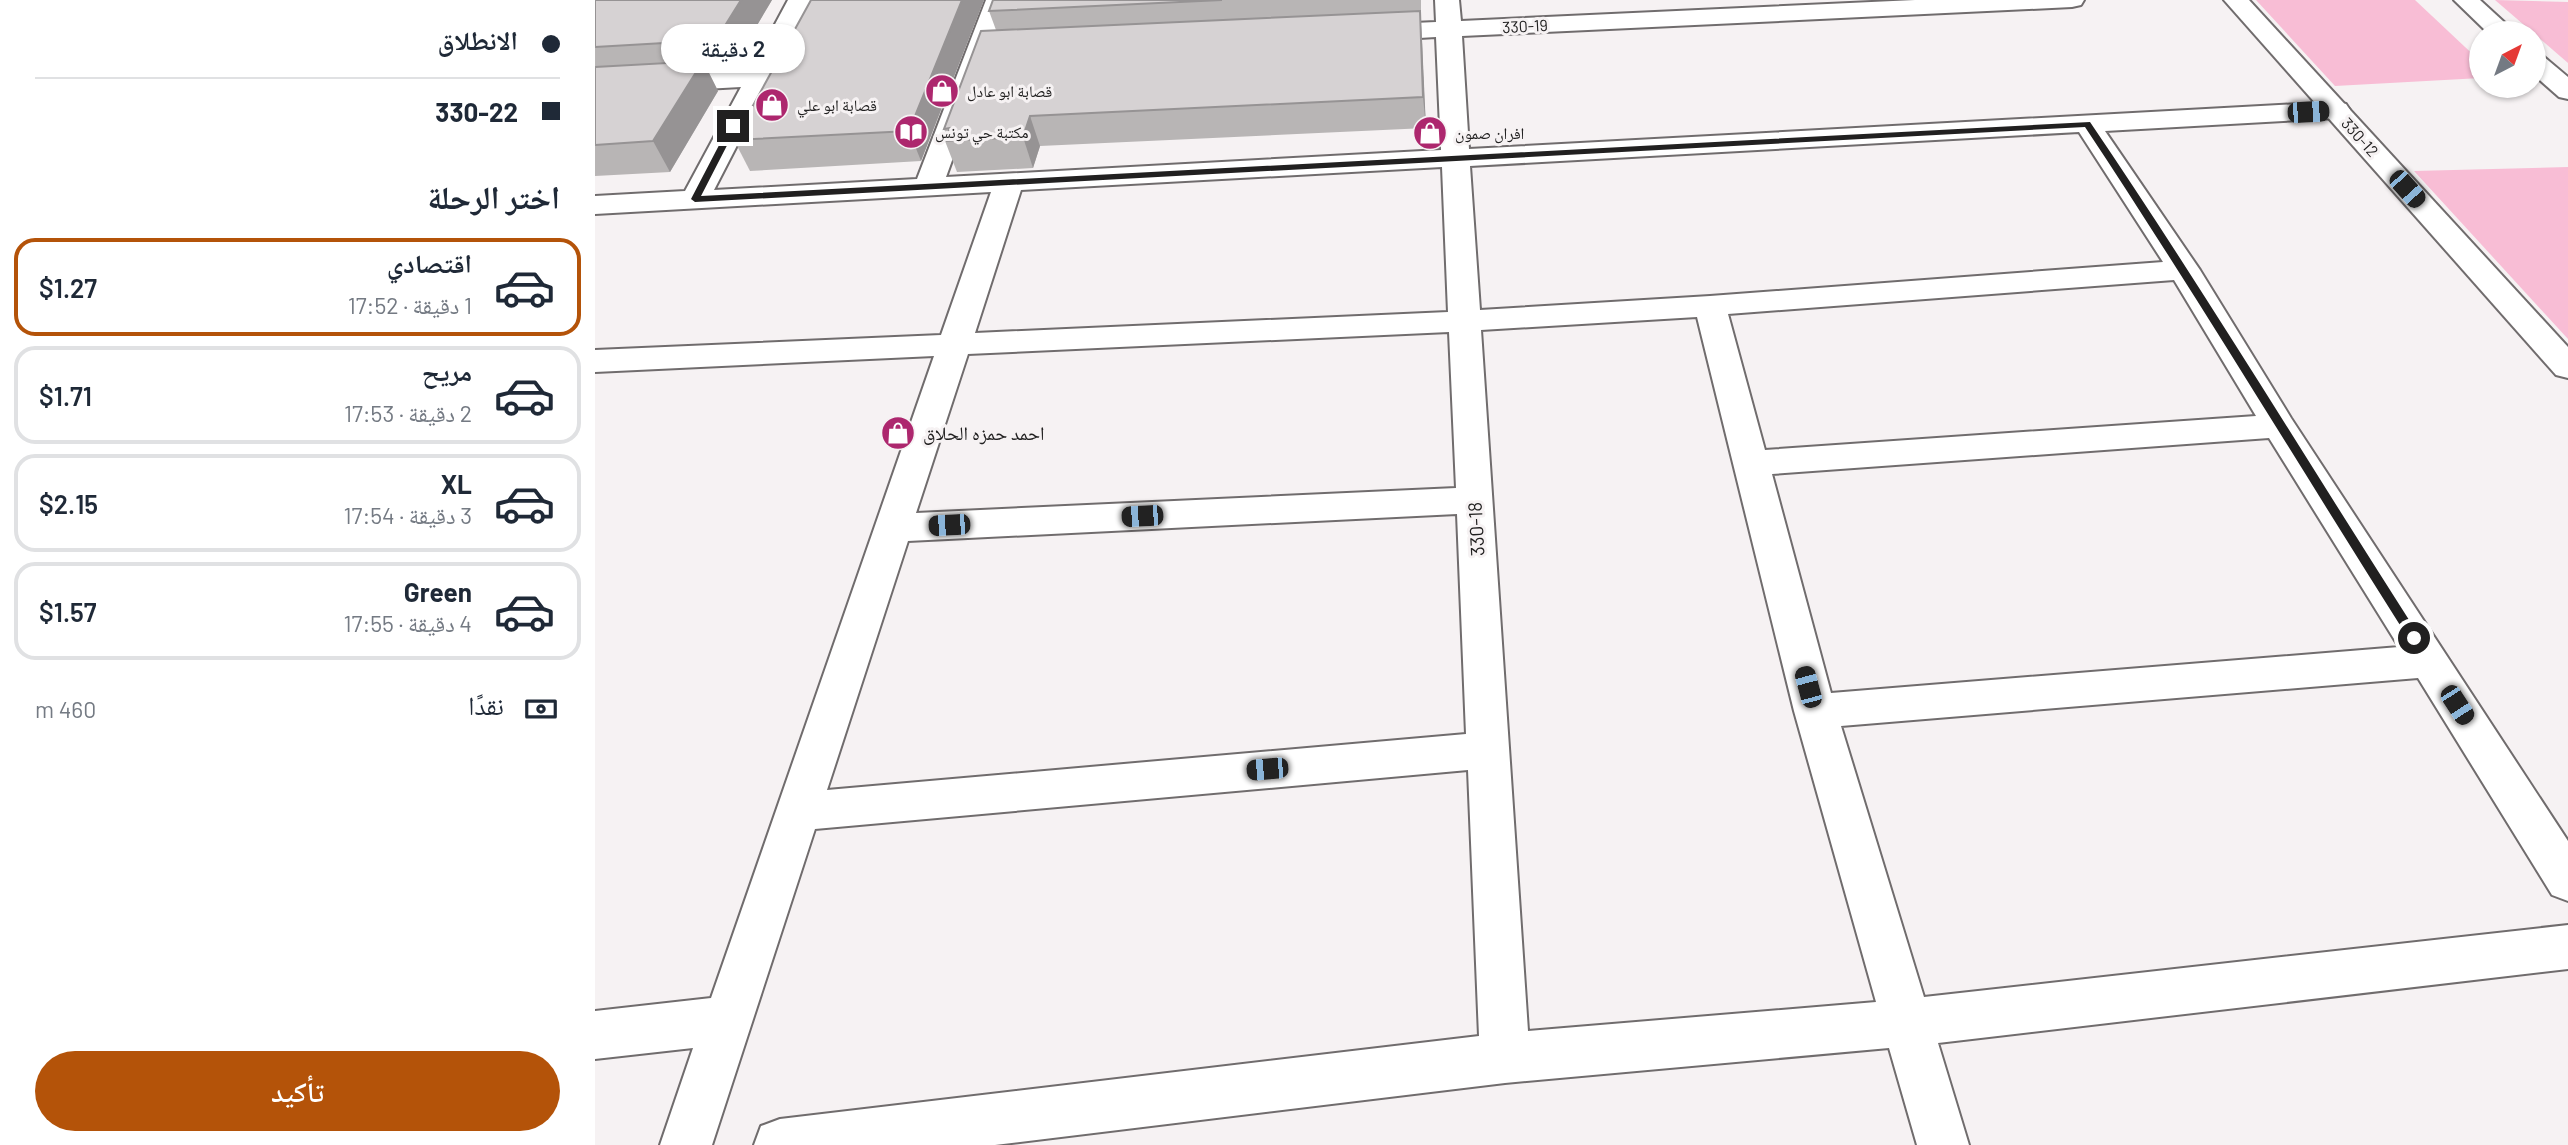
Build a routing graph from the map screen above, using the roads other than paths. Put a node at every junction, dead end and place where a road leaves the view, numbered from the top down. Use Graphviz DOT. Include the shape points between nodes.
graph roads {
  1 [pos="800,0"];
  2 [pos="998,0"];
  3 [pos="2072,0"];
  4 [pos="2236,0"];
  5 [pos="2466,0"];
  6 [pos="2006,1"];
  7 [pos="1695,9"];
  8 [pos="1448,15"];
  9 [pos="2490,21"];
  10 [pos="1338,35"];
  11 [pos="1006,50"];
  12 [pos="979,51"];
  13 [pos="2546,72"];
  14 [pos="759,78"];
  15 [pos="595,87"];
  16 [pos="2568,91"];
  17 [pos="2336,110"];
  18 [pos="2087,124"];
  19 [pos="1456,158"];
  20 [pos="1009,182"];
  21 [pos="928,187"];
  22 [pos="695,199"];
  23 [pos="595,205"];
  24 [pos="2184,270"];
  25 [pos="1710,306"];
  26 [pos="1465,320"];
  27 [pos="954,345"];
  28 [pos="2568,367"];
  29 [pos="600,370"];
  30 [pos="2279,426"];
  31 [pos="1750,463"];
  32 [pos="1474,500"];
  33 [pos="894,528"];
  34 [pos="2429,661"];
  35 [pos="1815,711"];
  36 [pos="1488,750"];
  37 [pos="799,811"];
  38 [pos="2568,880"];
  39 [pos="2568,947"];
  40 [pos="728,1020"];
  41 [pos="1907,1023"];
  42 [pos="595,1035"];
  43 [pos="1505,1058"];
  44 [pos="686,1145"];
  45 [pos="780,1145"];
  46 [pos="1943,1145"];
  1 -- 14 [label="main road"];
  2 -- 12 [label="main road"];
  3 -- 6 [label="main road, 330-19"];
  4 -- 17 [label="main road, 330-12"];
  5 -- 9 [label="main road"];
  6 -- 7 [label="main road, 330-19"];
  7 -- 8 [label="main road, 330-19"];
  8 -- 10 [label="main road, 330-19"];
  8 -- 19 [label="main road, 330-18"];
  11 -- 12 [label="main road"];
  12 -- 21 [label="main road"];
  13 -- 16 [label="main road"];
  14 -- 15 [label="main road"];
  14 -- 22 [label="main road"];
  17 -- 18 [label="main road"];
  17 -- 28 [label="main road, 330-12"];
  18 -- 19 [label="main road"];
  18 -- 24 [label="main road"];
  19 -- 20 [label="main road"];
  19 -- 26 [label="main road, 330-18"];
  20 -- 21 [label="main road"];
  20 -- 27 [label="main road"];
  21 -- 22 [label="main road"];
  22 -- 23 [label="main road"];
  24 -- 25 [label="main road"];
  24 -- 30 [label="main road"];
  25 -- 26 [label="main road"];
  25 -- 31 [label="main road"];
  26 -- 27 [label="main road"];
  26 -- 32 [label="main road, 330-18"];
  27 -- 29 [label="main road"];
  27 -- 33 [label="main road"];
  30 -- 31 [label="main road"];
  30 -- 34 [label="main road"];
  31 -- 35 [label="main road"];
  32 -- 33 [label="main road"];
  32 -- 36 [label="main road, 330-18"];
  33 -- 37 [label="main road"];
  34 -- 35 [label="main road"];
  34 -- 38 [label="main road"];
  35 -- 41 [label="main road"];
  36 -- 37 [label="main road"];
  36 -- 43 [label="main road, 330-18"];
  37 -- 40 [label="main road"];
  39 -- 41 [label="main road"];
  40 -- 42 [label="main road"];
  40 -- 44 [label="main road"];
  41 -- 43 [label="main road"];
  41 -- 46 [label="main road"];
  43 -- 45 [label="main road"];
}
